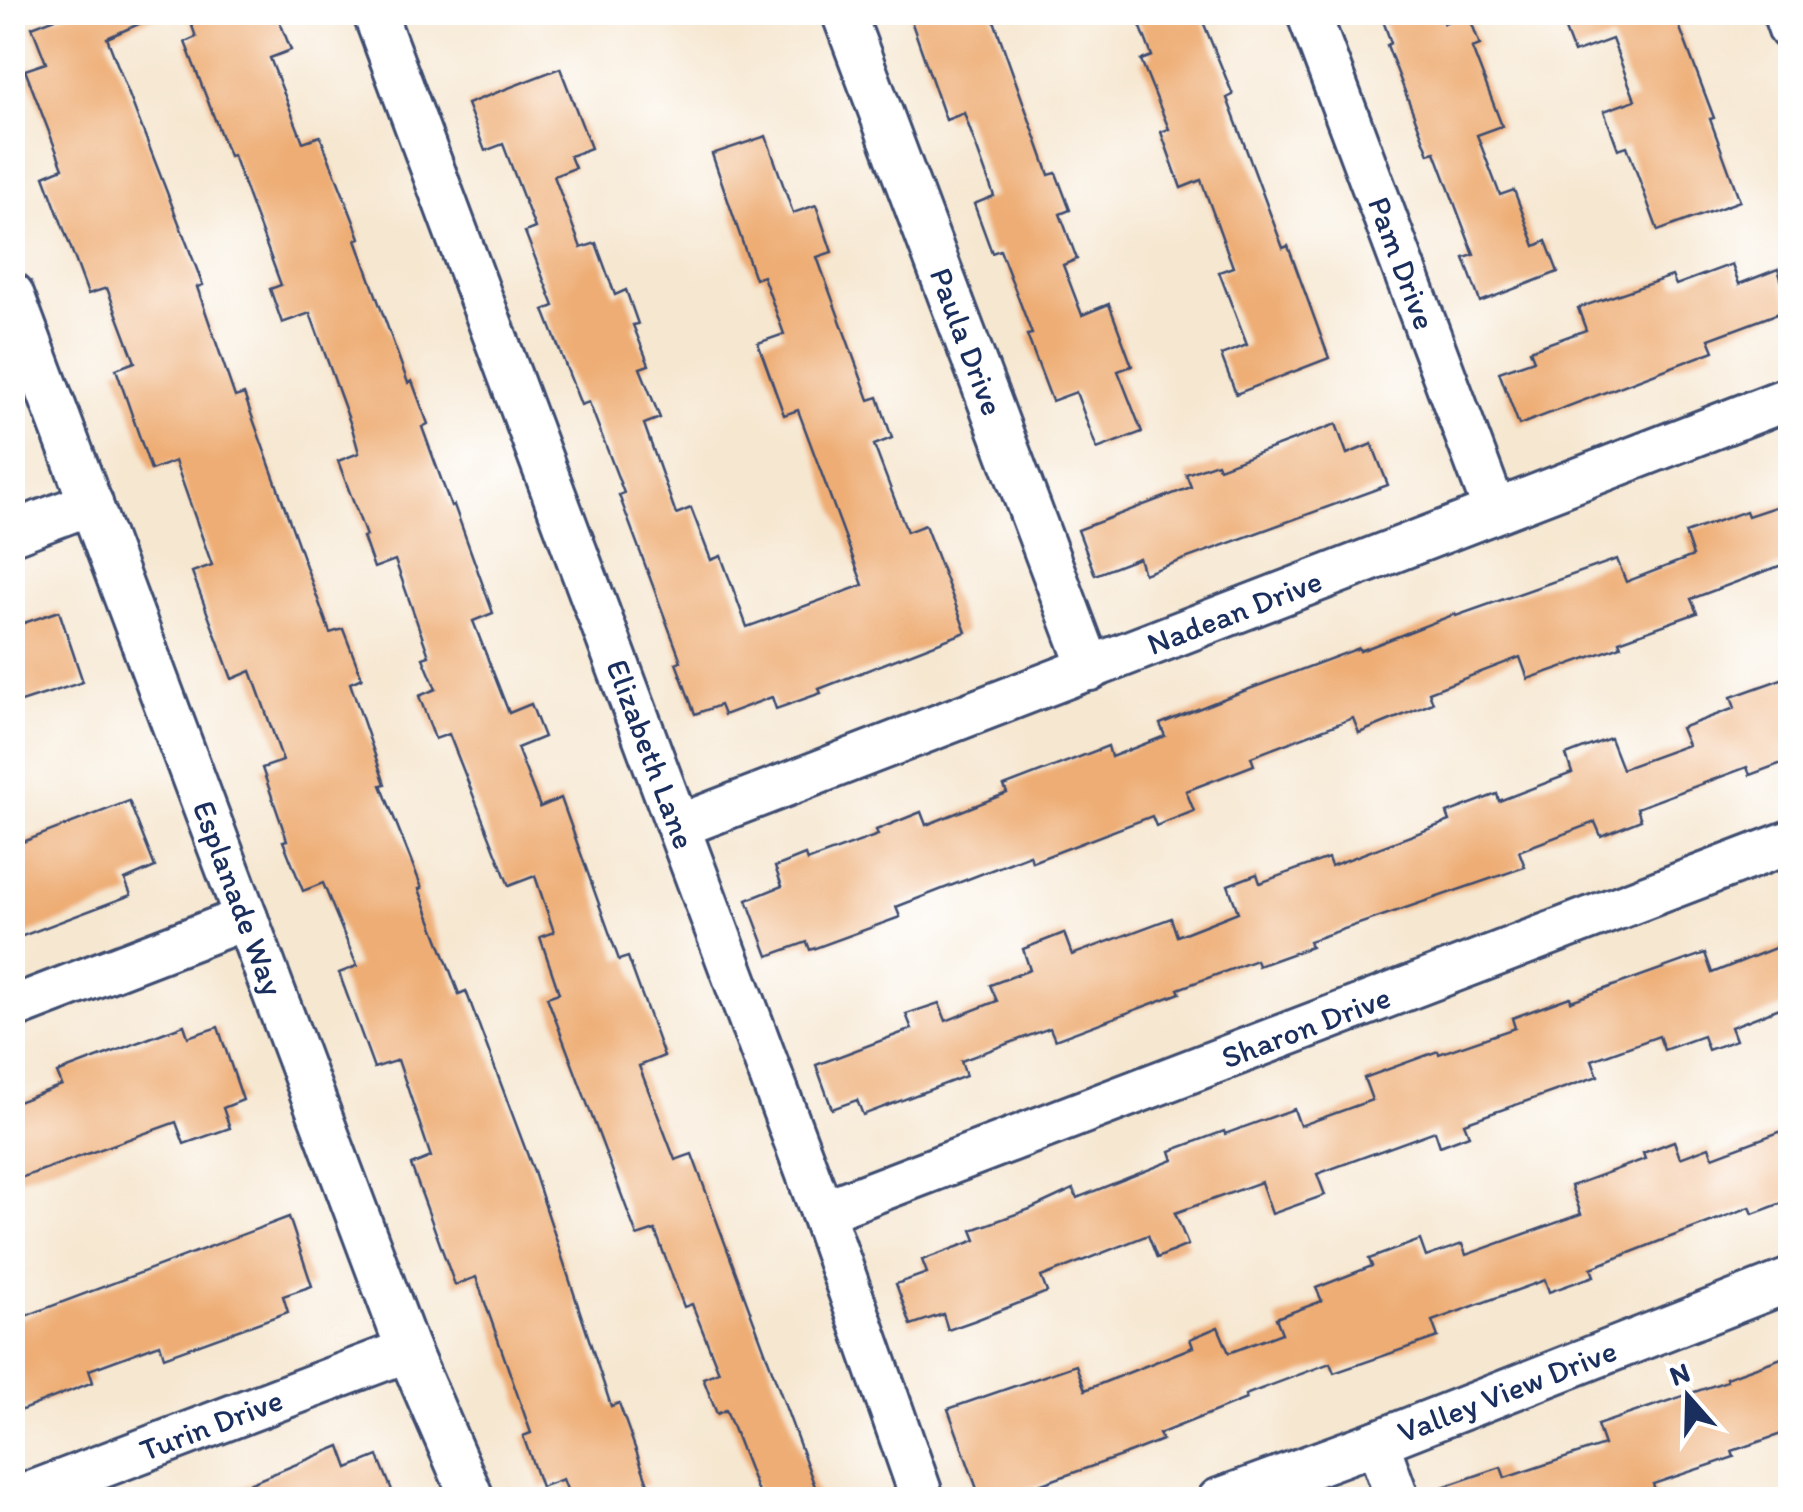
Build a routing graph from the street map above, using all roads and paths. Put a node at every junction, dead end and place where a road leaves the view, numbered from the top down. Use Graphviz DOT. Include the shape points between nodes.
graph roads {
  1 [pos="374,12"];
  2 [pos="843,12"];
  3 [pos="1308,12"];
  4 [pos="1784,12"];
  5 [pos="1790,29"];
  6 [pos="12,294"];
  7 [pos="1790,398"];
  8 [pos="91,504"];
  9 [pos="1495,510"];
  10 [pos="12,533"];
  11 [pos="1090,669"];
  12 [pos="679,826"];
  13 [pos="1790,842"];
  14 [pos="246,918"];
  15 [pos="12,1008"];
  16 [pos="822,1212"];
  17 [pos="1790,1280"];
  18 [pos="408,1350"];
  19 [pos="1377,1442"];
  20 [pos="13,1500"];
  21 [pos="473,1500"];
  22 [pos="923,1500"];
  23 [pos="1219,1500"];
  24 [pos="1398,1500"];
  1 -- 12 [label="street, Elizabeth Lane"];
  2 -- 11 [label="street, Paula Drive"];
  3 -- 9 [label="street, Pam Drive"];
  4 -- 5 [label="street"];
  6 -- 8 [label="street, Esplanade Way"];
  7 -- 9 [label="street, Nadean Drive"];
  8 -- 10 [label="street"];
  8 -- 14 [label="street, Esplanade Way"];
  9 -- 11 [label="street, Nadean Drive"];
  11 -- 12 [label="street, Nadean Drive"];
  12 -- 16 [label="street, Elizabeth Lane"];
  13 -- 16 [label="street, Sharon Drive"];
  14 -- 15 [label="street"];
  14 -- 18 [label="street, Esplanade Way"];
  16 -- 22 [label="street, Elizabeth Lane"];
  17 -- 19 [label="street, Valley View Drive"];
  18 -- 20 [label="street, Turin Drive"];
  18 -- 21 [label="street, Esplanade Way"];
  19 -- 23 [label="street, Valley View Drive"];
  19 -- 24 [label="street"];
}
